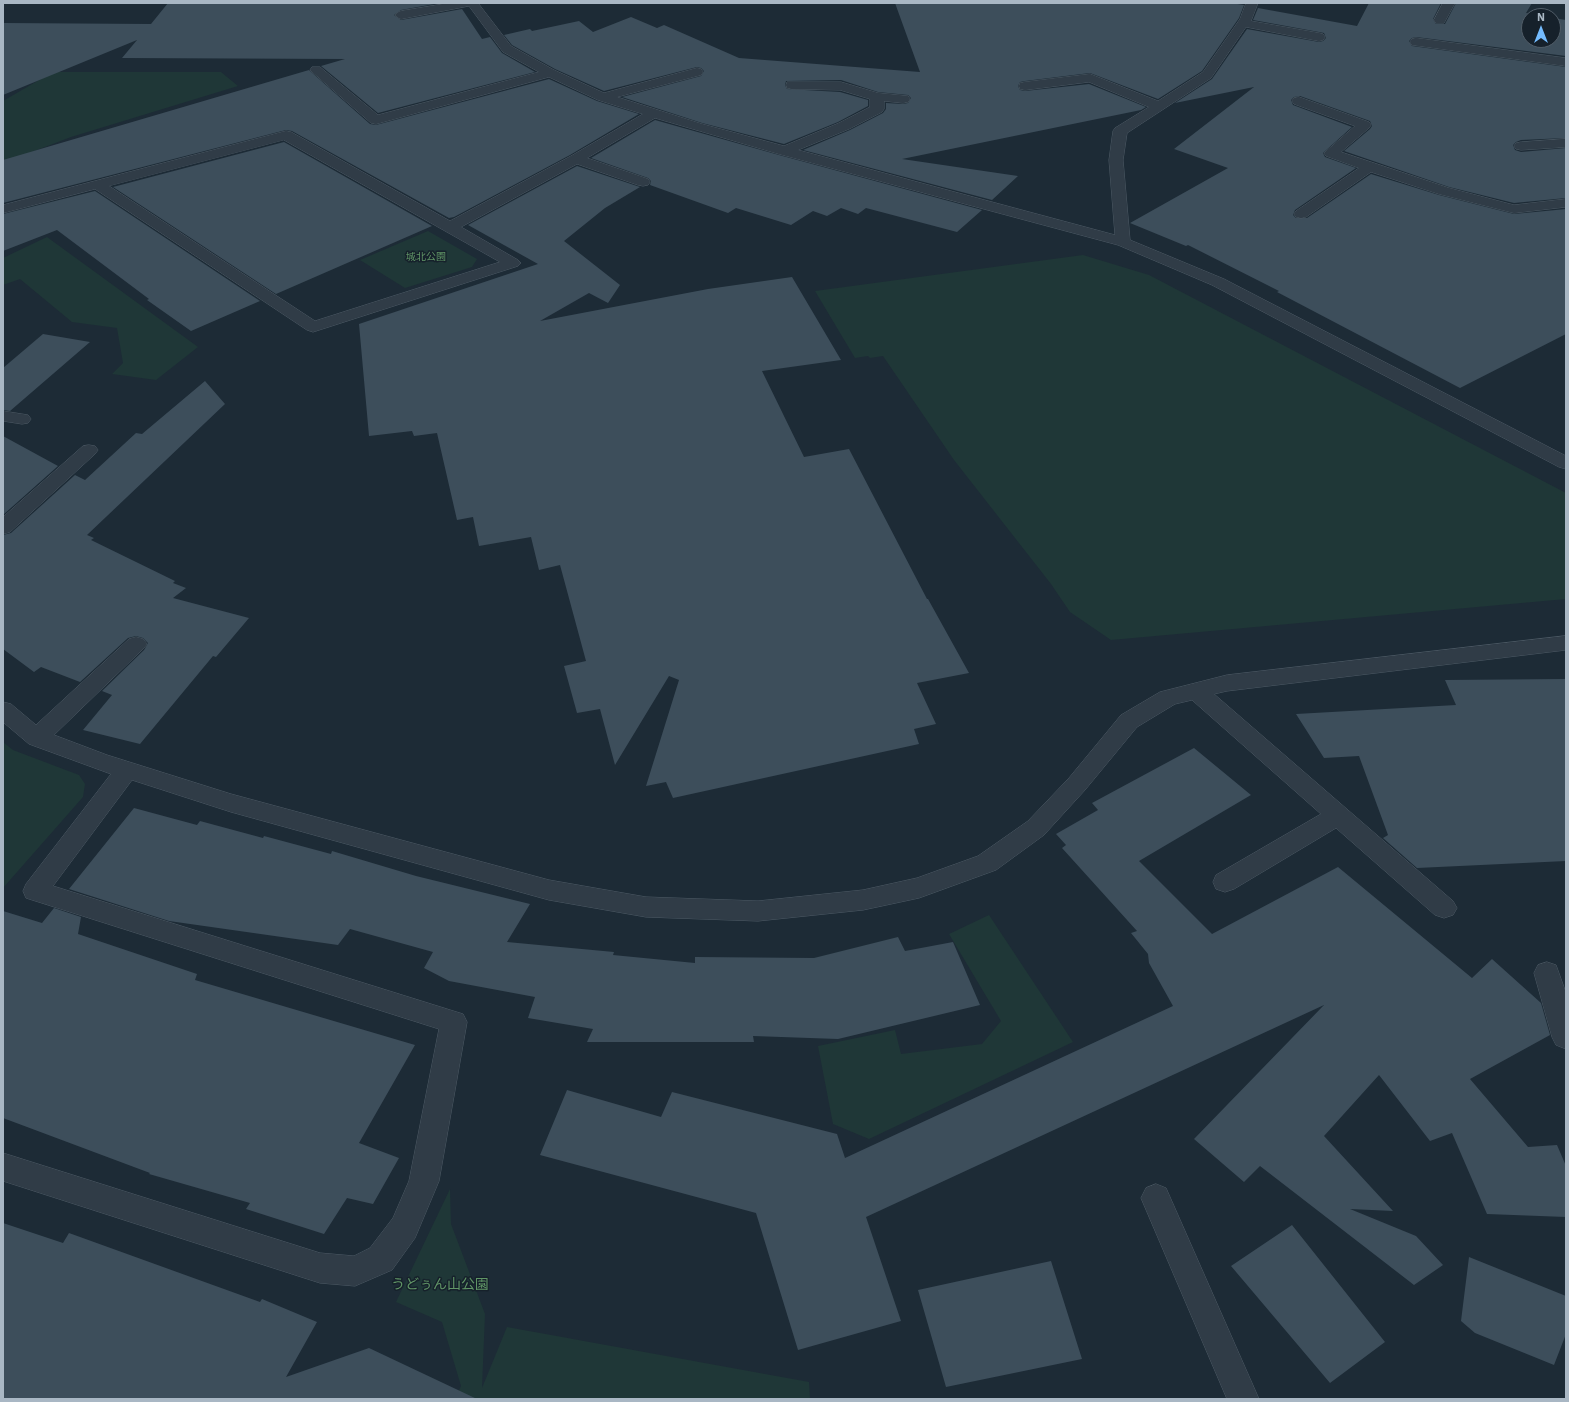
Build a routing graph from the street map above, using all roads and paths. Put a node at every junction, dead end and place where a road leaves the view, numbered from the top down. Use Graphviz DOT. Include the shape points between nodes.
graph roads {
  1 [pos="468,3"];
  2 [pos="472,3"];
  3 [pos="1252,3"];
  4 [pos="1449,3"];
  5 [pos="401,15"];
  6 [pos="1440,20"];
  7 [pos="1242,23"];
  8 [pos="1319,37"];
  9 [pos="1416,42"];
  10 [pos="1566,62"];
  11 [pos="316,70"];
  12 [pos="697,72"];
  13 [pos="550,73"];
  14 [pos="792,85"];
  15 [pos="1025,86"];
  16 [pos="877,97"];
  17 [pos="604,98"];
  18 [pos="903,99"];
  19 [pos="1298,101"];
  20 [pos="1159,106"];
  21 [pos="652,114"];
  22 [pos="1566,143"];
  23 [pos="1521,146"];
  24 [pos="784,151"];
  25 [pos="576,159"];
  26 [pos="1370,167"];
  27 [pos="643,182"];
  28 [pos="96,184"];
  29 [pos="1566,202"];
  30 [pos="3,209"];
  31 [pos="1301,214"];
  32 [pos="450,227"];
  33 [pos="1123,242"];
  34 [pos="3,416"];
  35 [pos="22,420"];
  36 [pos="89,450"];
  37 [pos="1566,463"];
  38 [pos="3,528"];
  39 [pos="1566,643"];
  40 [pos="136,644"];
  41 [pos="1196,691"];
  42 [pos="3,710"];
  43 [pos="37,738"];
  44 [pos="126,770"];
  45 [pos="1338,815"];
  46 [pos="1225,882"];
  47 [pos="1444,908"];
  48 [pos="1547,973"];
  49 [pos="1566,1037"];
  50 [pos="3,1167"];
  51 [pos="1156,1198"];
  52 [pos="1243,1399"];
  1 -- 5 [label="street"];
  2 -- 13 [label="street" via="507,49"];
  3 -- 7 [label="street"];
  4 -- 6 [label="street"];
  7 -- 8 [label="street"];
  7 -- 20 [label="street" via="1207,74"];
  9 -- 10 [label="street" via="1435,49"];
  11 -- 13 [label="street" via="376,120 418,114"];
  12 -- 17 [label="street"];
  13 -- 17 [label="street"];
  14 -- 16 [label="street" via="841,86"];
  15 -- 20 [label="street" via="1090,78"];
  16 -- 18 [label="street"];
  16 -- 24 [label="street" via="877,109"];
  17 -- 21 [label="street"];
  19 -- 26 [label="street" via="1364,125 1331,153"];
  20 -- 33 [label="street" via="1120,131 1116,160"];
  21 -- 24 [label="street"];
  21 -- 25 [label="street"];
  22 -- 23 [label="street"];
  24 -- 33 [label="street"];
  25 -- 27 [label="street"];
  25 -- 32 [label="street"];
  26 -- 29 [label="street" via="1444,191 1514,209"];
  26 -- 31 [label="street"];
  28 -- 30 [label="street"];
  28 -- 32 [label="street" via="286,135"];
  28 -- 32 [label="street" via="313,327 513,263"];
  33 -- 37 [label="street" via="1218,282"];
  34 -- 35 [label="street"];
  36 -- 38 [label="street"];
  39 -- 41 [label="street" via="1227,683"];
  40 -- 43 [label="street"];
  41 -- 44 [label="street" via="1168,698 1129,721 1077,784 1036,828 987,863 919,888 863,900 758,911 646,907 549,890 231,803"];
  41 -- 45 [label="street"];
  42 -- 43 [label="street"];
  43 -- 44 [label="street"];
  44 -- 50 [label="street" via="35,891 454,1022 424,1181 404,1228 381,1259 355,1271 320,1268"];
  45 -- 46 [label="street"];
  45 -- 47 [label="street"];
  48 -- 49 [label="street"];
  51 -- 52 [label="street"];
}
